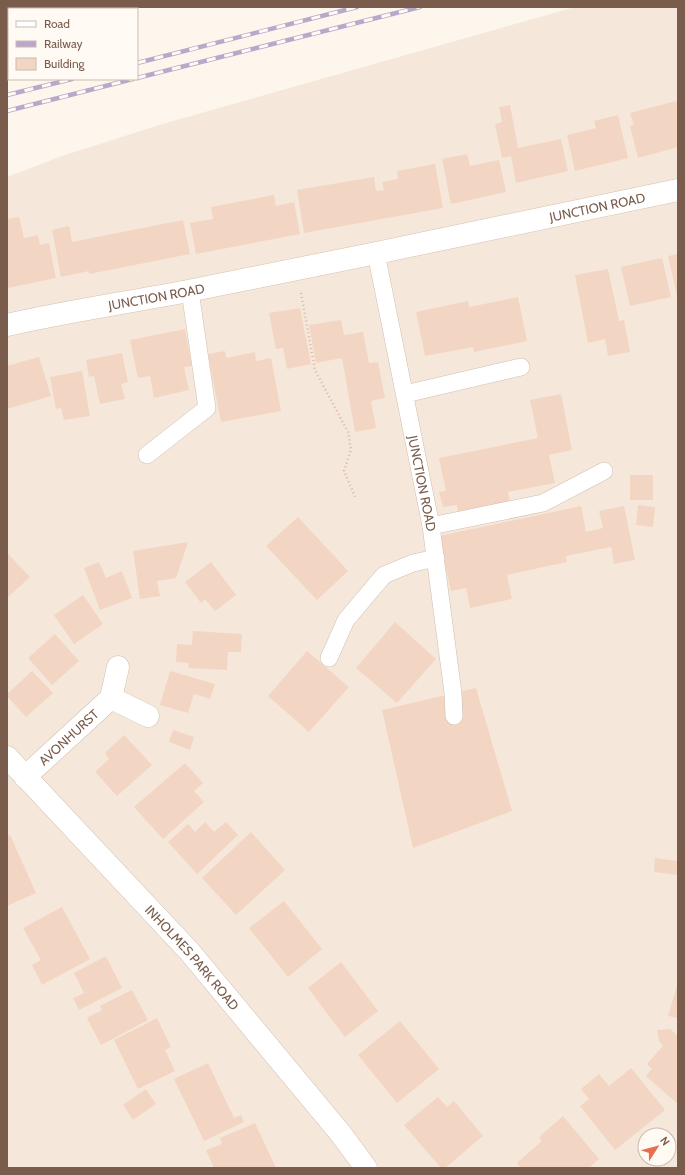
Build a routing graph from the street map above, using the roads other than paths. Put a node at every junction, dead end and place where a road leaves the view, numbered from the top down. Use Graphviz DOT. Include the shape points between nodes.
graph roads {
  1 [pos="678,190"];
  2 [pos="376,253"];
  3 [pos="190,290"];
  4 [pos="7,324"];
  5 [pos="521,366"];
  6 [pos="405,394"];
  7 [pos="147,455"];
  8 [pos="604,471"];
  9 [pos="431,526"];
  10 [pos="436,558"];
  11 [pos="329,658"];
  12 [pos="118,666"];
  13 [pos="111,698"];
  14 [pos="148,716"];
  15 [pos="454,716"];
  16 [pos="7,757"];
  17 [pos="25,777"];
  18 [pos="366,1168"];
  1 -- 2 [label="street, JUNCTION ROAD"];
  2 -- 3 [label="street, JUNCTION ROAD"];
  2 -- 6 [label="lane, JUNCTION ROAD"];
  3 -- 4 [label="street, JUNCTION ROAD"];
  3 -- 7 [label="lane" via="207,408"];
  5 -- 6 [label="lane"];
  6 -- 9 [label="lane, JUNCTION ROAD"];
  8 -- 9 [label="lane" via="543,503"];
  9 -- 10 [label="lane, JUNCTION ROAD"];
  10 -- 11 [label="lane" via="413,563 384,575 346,620"];
  10 -- 15 [label="lane, JUNCTION ROAD"];
  12 -- 13 [label="street"];
  13 -- 14 [label="street"];
  13 -- 17 [label="street, AVONHURST"];
  16 -- 17 [label="street, INHOLMES PARK ROAD"];
  17 -- 18 [label="street, INHOLMES PARK ROAD" via="190,951 341,1134"];
}
